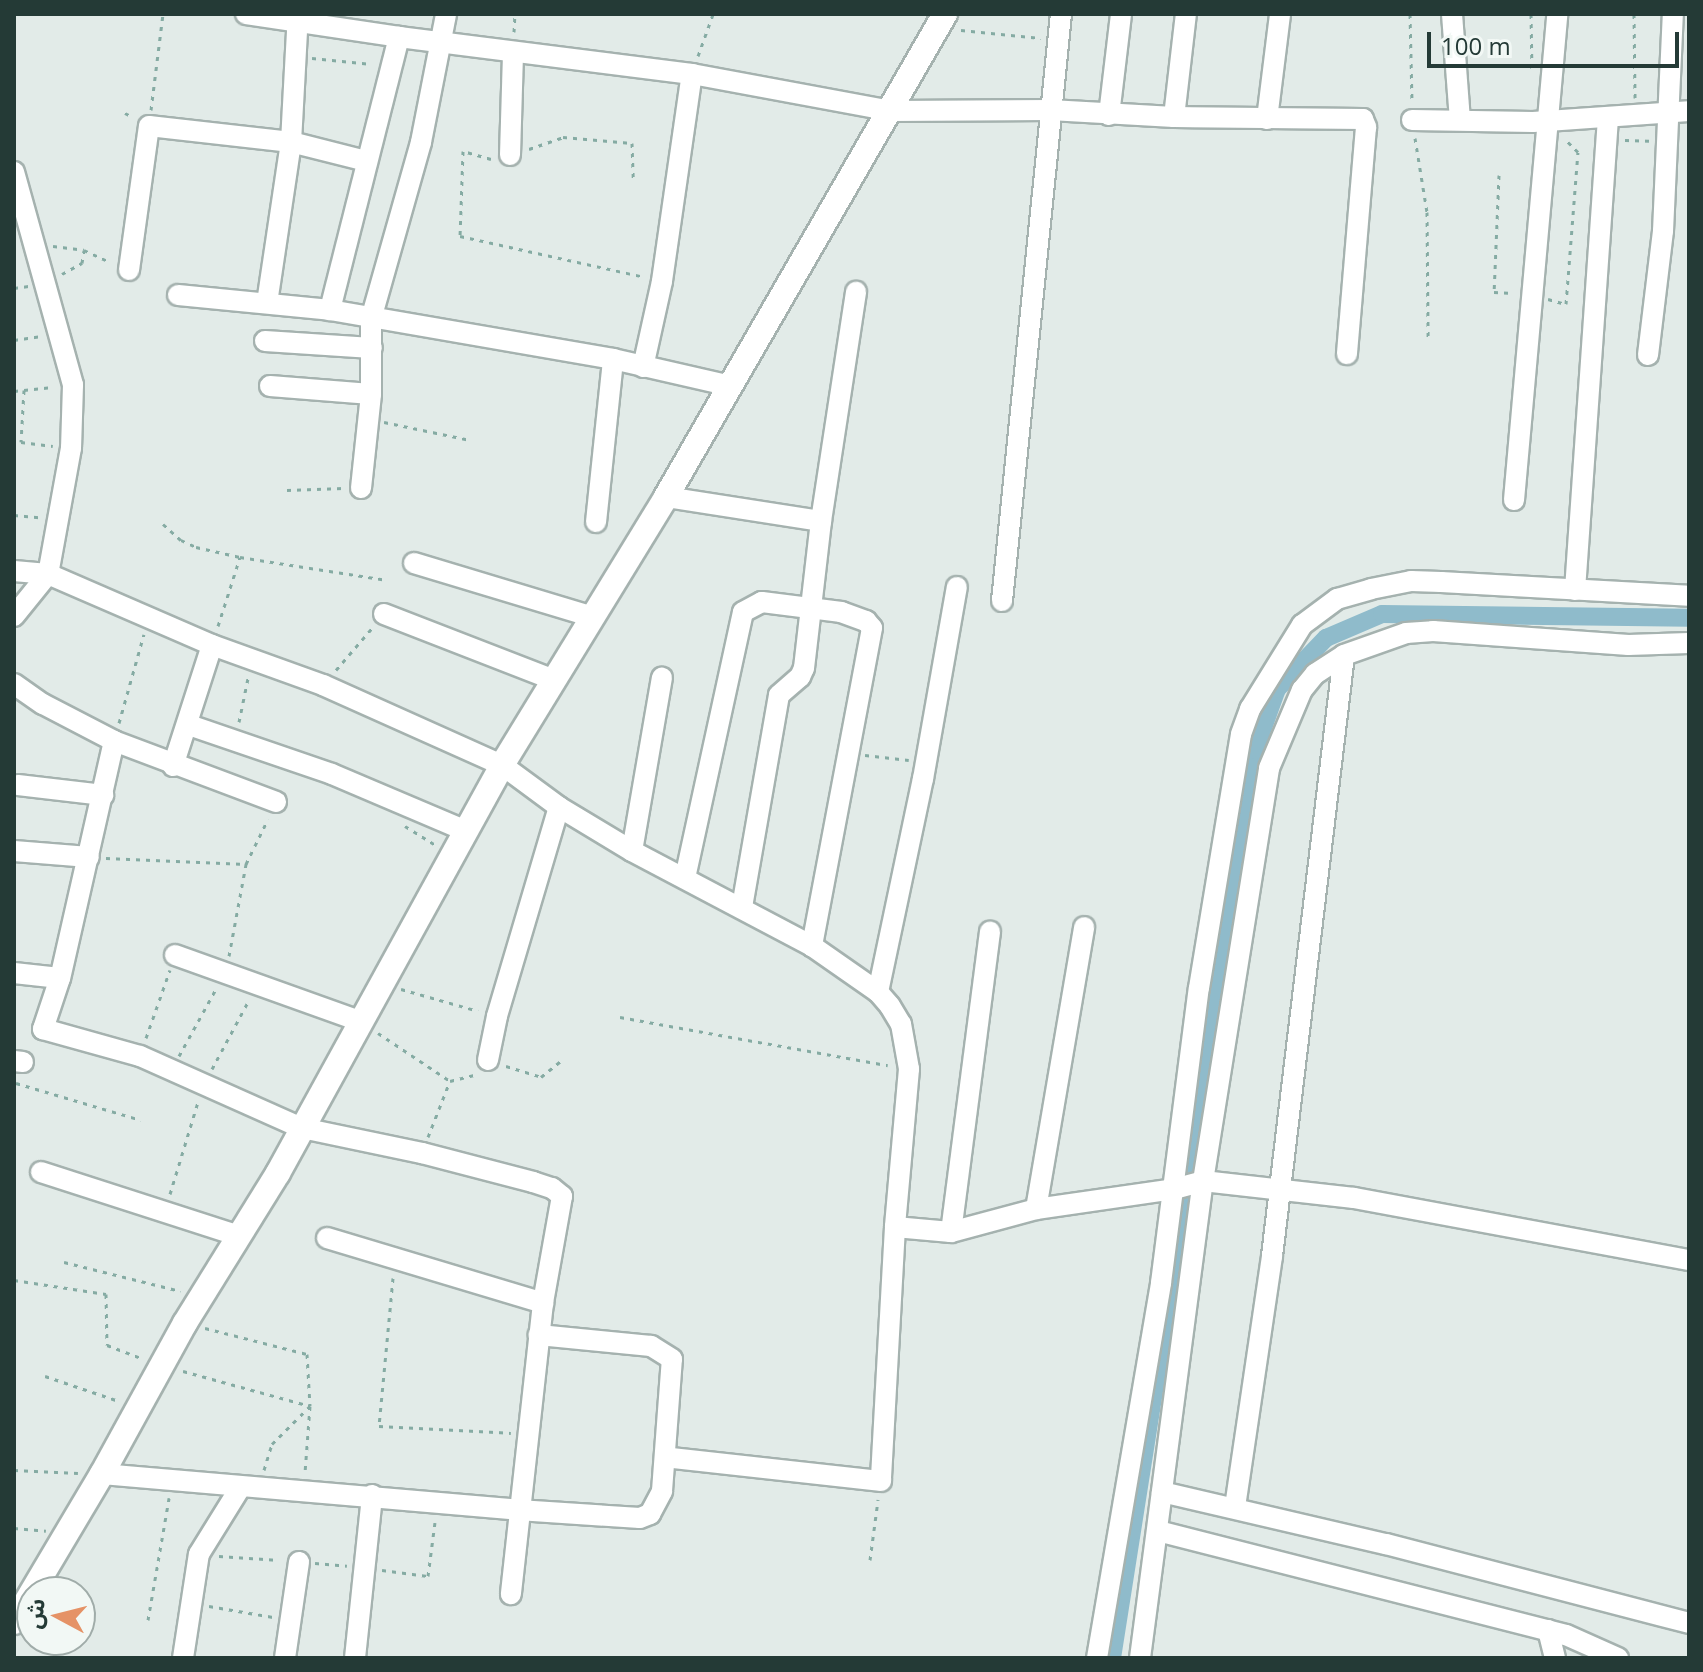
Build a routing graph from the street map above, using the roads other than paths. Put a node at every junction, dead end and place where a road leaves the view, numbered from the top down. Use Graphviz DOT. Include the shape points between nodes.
graph roads {
  1 [pos="246,14"];
  2 [pos="446,14"];
  3 [pos="1061,14"];
  4 [pos="1121,14"];
  5 [pos="1186,14"];
  6 [pos="1280,14"];
  7 [pos="1452,14"];
  8 [pos="1557,14"];
  9 [pos="1673,14"];
  10 [pos="298,17"];
  11 [pos="941,21"];
  12 [pos="399,37"];
  13 [pos="443,44"];
  14 [pos="513,52"];
  15 [pos="692,74"];
  16 [pos="1050,110"];
  17 [pos="892,111"];
  18 [pos="1679,112"];
  19 [pos="1109,115"];
  20 [pos="1174,117"];
  21 [pos="1608,118"];
  22 [pos="1267,119"];
  23 [pos="1412,120"];
  24 [pos="1460,120"];
  25 [pos="1548,121"];
  26 [pos="291,142"];
  27 [pos="510,155"];
  28 [pos="366,161"];
  29 [pos="14,172"];
  30 [pos="23,239"];
  31 [pos="129,270"];
  32 [pos="856,292"];
  33 [pos="178,295"];
  34 [pos="267,303"];
  35 [pos="330,310"];
  36 [pos="371,319"];
  37 [pos="265,341"];
  38 [pos="372,348"];
  39 [pos="1347,354"];
  40 [pos="1648,355"];
  41 [pos="613,359"];
  42 [pos="643,367"];
  43 [pos="270,386"];
  44 [pos="731,386"];
  45 [pos="371,394"];
  46 [pos="361,488"];
  47 [pos="666,497"];
  48 [pos="1514,500"];
  49 [pos="821,521"];
  50 [pos="596,522"];
  51 [pos="414,563"];
  52 [pos="14,571"];
  53 [pos="48,574"];
  54 [pos="957,587"];
  55 [pos="1575,590"];
  56 [pos="1689,596"];
  57 [pos="1002,601"];
  58 [pos="811,608"];
  59 [pos="384,614"];
  60 [pos="14,616"];
  61 [pos="593,617"];
  62 [pos="1689,643"];
  63 [pos="212,645"];
  64 [pos="1344,655"];
  65 [pos="662,678"];
  66 [pos="552,679"];
  67 [pos="14,684"];
  68 [pos="189,725"];
  69 [pos="114,741"];
  70 [pos="502,765"];
  71 [pos="173,766"];
  72 [pos="18,785"];
  73 [pos="103,795"];
  74 [pos="276,802"];
  75 [pos="559,807"];
  76 [pos="466,831"];
  77 [pos="14,851"];
  78 [pos="632,851"];
  79 [pos="89,857"];
  80 [pos="685,878"];
  81 [pos="742,907"];
  82 [pos="1084,927"];
  83 [pos="990,932"];
  84 [pos="812,946"];
  85 [pos="175,955"];
  86 [pos="14,973"];
  87 [pos="60,978"];
  88 [pos="878,992"];
  89 [pos="362,1022"];
  90 [pos="488,1060"];
  91 [pos="302,1128"];
  92 [pos="41,1172"];
  93 [pos="1203,1181"];
  94 [pos="1174,1189"];
  95 [pos="1279,1189"];
  96 [pos="1036,1209"];
  97 [pos="895,1227"];
  98 [pos="951,1232"];
  99 [pos="236,1235"];
  100 [pos="327,1238"];
  101 [pos="1689,1260"];
  102 [pos="543,1303"];
  103 [pos="539,1335"];
  104 [pos="665,1457"];
  105 [pos="102,1474"];
  106 [pos="249,1489"];
  107 [pos="1162,1492"];
  108 [pos="372,1495"];
  109 [pos="1235,1507"];
  110 [pos="518,1510"];
  111 [pos="1158,1531"];
  112 [pos="299,1562"];
  113 [pos="511,1594"];
  114 [pos="14,1622"];
  115 [pos="1689,1623"];
  116 [pos="1548,1630"];
  117 [pos="183,1658"];
  118 [pos="285,1658"];
  119 [pos="355,1658"];
  120 [pos="1097,1658"];
  121 [pos="1140,1658"];
  122 [pos="1555,1658"];
  123 [pos="1618,1658"];
  1 -- 10 [label="street"];
  2 -- 13 [label="street"];
  3 -- 16 [label="street"];
  4 -- 19 [label="street"];
  5 -- 20 [label="street"];
  6 -- 22 [label="street"];
  7 -- 24 [label="street"];
  8 -- 25 [label="street"];
  9 -- 18 [label="street"];
  10 -- 12 [label="street"];
  10 -- 26 [label="street"];
  11 -- 17 [label="street"];
  12 -- 13 [label="street"];
  12 -- 28 [label="street"];
  13 -- 14 [label="street"];
  13 -- 36 [label="street"];
  14 -- 15 [label="street"];
  14 -- 27 [label="street"];
  15 -- 17 [label="street"];
  15 -- 42 [label="street" via="662,281"];
  16 -- 17 [label="street"];
  16 -- 19 [label="street"];
  16 -- 57 [label="street"];
  17 -- 44 [label="street"];
  18 -- 21 [label="street"];
  18 -- 40 [label="street" via="1668,142"];
  19 -- 20 [label="street"];
  20 -- 22 [label="street"];
  21 -- 25 [label="street"];
  21 -- 55 [label="street"];
  22 -- 39 [label="street" via="1365,121"];
  23 -- 24 [label="street"];
  24 -- 25 [label="street"];
  25 -- 48 [label="street"];
  26 -- 28 [label="street"];
  26 -- 31 [label="street" via="149,126"];
  26 -- 34 [label="street"];
  28 -- 35 [label="street"];
  29 -- 30 [label="street"];
  30 -- 53 [label="street" via="45,283 73,385 71,448"];
  32 -- 49 [label="street"];
  33 -- 34 [label="street"];
  34 -- 35 [label="street"];
  35 -- 36 [label="street"];
  36 -- 38 [label="street"];
  36 -- 41 [label="street"];
  37 -- 38 [label="street"];
  38 -- 45 [label="street"];
  41 -- 42 [label="street"];
  41 -- 50 [label="street"];
  42 -- 44 [label="street"];
  43 -- 45 [label="street"];
  44 -- 47 [label="street"];
  45 -- 46 [label="street"];
  47 -- 49 [label="street"];
  47 -- 61 [label="street"];
  49 -- 58 [label="street"];
  51 -- 61 [label="street"];
  52 -- 53 [label="street"];
  53 -- 60 [label="street"];
  53 -- 63 [label="street"];
  54 -- 88 [label="street"];
  55 -- 56 [label="street"];
  55 -- 94 [label="street" via="1426,581 1371,589 1337,599 1302,625 1274,666 1241,734 1199,988"];
  58 -- 80 [label="street" via="762,602 740,617"];
  58 -- 81 [label="street" via="804,668 779,695"];
  58 -- 84 [label="street" via="872,624"];
  59 -- 66 [label="street"];
  61 -- 66 [label="street"];
  62 -- 64 [label="street" via="1628,645 1433,631 1385,638"];
  63 -- 68 [label="street"];
  63 -- 70 [label="street" via="323,685"];
  64 -- 93 [label="street" via="1302,690 1269,768"];
  64 -- 95 [label="street"];
  65 -- 78 [label="street"];
  66 -- 70 [label="street"];
  67 -- 69 [label="street"];
  68 -- 71 [label="street"];
  68 -- 76 [label="street" via="332,774"];
  69 -- 71 [label="street"];
  69 -- 73 [label="street"];
  70 -- 75 [label="street"];
  70 -- 76 [label="street"];
  71 -- 74 [label="street"];
  72 -- 73 [label="street"];
  73 -- 79 [label="street"];
  75 -- 78 [label="street"];
  75 -- 90 [label="street"];
  76 -- 89 [label="street"];
  77 -- 79 [label="street"];
  78 -- 80 [label="street"];
  79 -- 87 [label="street"];
  80 -- 81 [label="street"];
  81 -- 84 [label="street"];
  82 -- 96 [label="street"];
  83 -- 98 [label="street"];
  84 -- 88 [label="street"];
  85 -- 89 [label="street"];
  86 -- 87 [label="street"];
  87 -- 91 [label="street" via="43,1029 140,1056"];
  88 -- 97 [label="street" via="901,1024 909,1069"];
  89 -- 91 [label="street"];
  91 -- 99 [label="street"];
  91 -- 102 [label="street" via="552,1188 562,1196"];
  92 -- 99 [label="street"];
  93 -- 94 [label="street"];
  93 -- 95 [label="street"];
  93 -- 107 [label="street"];
  94 -- 96 [label="street"];
  94 -- 120 [label="street"];
  95 -- 101 [label="street" via="1480,1218"];
  95 -- 109 [label="street"];
  96 -- 98 [label="street"];
  97 -- 98 [label="street"];
  97 -- 104 [label="street" via="881,1481"];
  99 -- 105 [label="street"];
  100 -- 102 [label="street"];
  102 -- 103 [label="street"];
  103 -- 104 [label="street" via="651,1346 672,1359"];
  103 -- 110 [label="street"];
  104 -- 110 [label="street" via="662,1491 650,1514 640,1518"];
  105 -- 106 [label="street"];
  105 -- 114 [label="street"];
  106 -- 108 [label="street"];
  106 -- 117 [label="street" via="199,1554"];
  107 -- 109 [label="street"];
  107 -- 111 [label="street"];
  108 -- 110 [label="street"];
  108 -- 119 [label="street"];
  109 -- 115 [label="street"];
  110 -- 113 [label="street"];
  111 -- 116 [label="street"];
  111 -- 121 [label="street"];
  112 -- 118 [label="street"];
  116 -- 122 [label="street"];
  116 -- 123 [label="street"];
}
